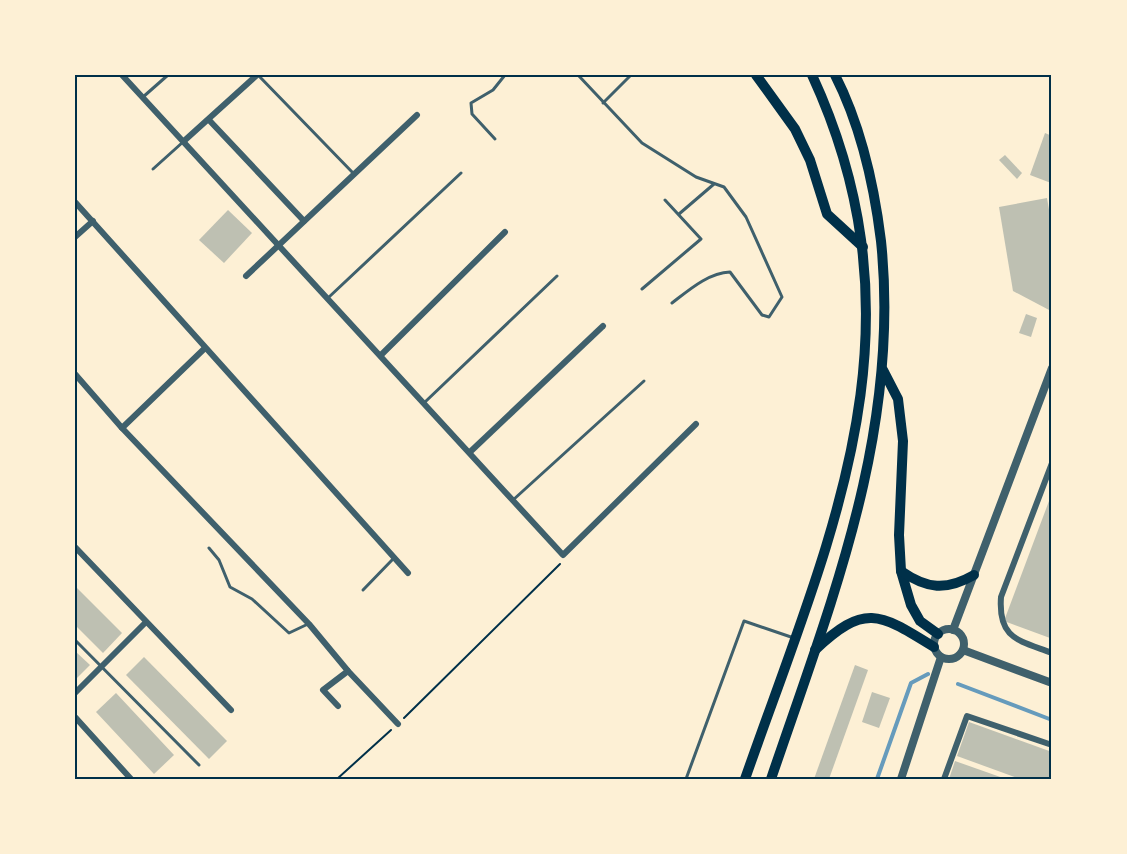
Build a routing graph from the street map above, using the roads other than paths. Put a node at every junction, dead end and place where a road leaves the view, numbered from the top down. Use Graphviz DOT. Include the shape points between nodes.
graph roads {
  1 [pos="122,75"];
  2 [pos="168,75"];
  3 [pos="257,75"];
  4 [pos="505,75"];
  5 [pos="578,75"];
  6 [pos="631,75"];
  7 [pos="756,75"];
  8 [pos="812,75"];
  9 [pos="835,75"];
  10 [pos="142,98"];
  11 [pos="603,103"];
  12 [pos="417,115"];
  13 [pos="209,120"];
  14 [pos="495,139"];
  15 [pos="184,141"];
  16 [pos="153,169"];
  17 [pos="461,173"];
  18 [pos="354,174"];
  19 [pos="715,184"];
  20 [pos="665,200"];
  21 [pos="75,202"];
  22 [pos="679,214"];
  23 [pos="93,221"];
  24 [pos="304,221"];
  25 [pos="505,232"];
  26 [pos="75,237"];
  27 [pos="278,246"];
  28 [pos="863,248"];
  29 [pos="246,276"];
  30 [pos="557,276"];
  31 [pos="642,289"];
  32 [pos="329,297"];
  33 [pos="672,303"];
  34 [pos="603,326"];
  35 [pos="204,349"];
  36 [pos="381,355"];
  37 [pos="1052,368"];
  38 [pos="883,370"];
  39 [pos="75,374"];
  40 [pos="645,381"];
  41 [pos="425,402"];
  42 [pos="696,424"];
  43 [pos="122,428"];
  44 [pos="470,452"];
  45 [pos="1052,463"];
  46 [pos="513,500"];
  47 [pos="75,547"];
  48 [pos="209,548"];
  49 [pos="396,556"];
  50 [pos="901,571"];
  51 [pos="408,573"];
  52 [pos="974,575"];
  53 [pos="363,590"];
  54 [pos="146,622"];
  55 [pos="309,624"];
  56 [pos="953,630"];
  57 [pos="938,634"];
  58 [pos="796,638"];
  59 [pos="75,639"];
  60 [pos="934,647"];
  61 [pos="963,650"];
  62 [pos="1051,650"];
  63 [pos="814,651"];
  64 [pos="941,657"];
  65 [pos="102,668"];
  66 [pos="348,671"];
  67 [pos="1052,683"];
  68 [pos="75,693"];
  69 [pos="338,706"];
  70 [pos="231,710"];
  71 [pos="75,717"];
  72 [pos="398,724"];
  73 [pos="1052,745"];
  74 [pos="198,765"];
  75 [pos="132,778"];
  76 [pos="745,778"];
  77 [pos="686,779"];
  78 [pos="771,779"];
  79 [pos="901,779"];
  80 [pos="944,779"];
  1 -- 10 [label="street"];
  2 -- 10 [label="lane"];
  3 -- 13 [label="street"];
  3 -- 18 [label="lane"];
  4 -- 14 [label="lane" via="493,90 471,103 472,114"];
  5 -- 11 [label="lane"];
  6 -- 11 [label="lane"];
  7 -- 28 [label="highway" via="795,129 810,160 827,214"];
  8 -- 28 [label="highway" via="841,153"];
  9 -- 38 [label="highway" via="848,101 877,207 885,299"];
  10 -- 15 [label="street"];
  11 -- 19 [label="lane" via="642,143 676,166"];
  12 -- 18 [label="street"];
  13 -- 15 [label="street"];
  13 -- 24 [label="street"];
  15 -- 16 [label="lane"];
  15 -- 27 [label="street"];
  17 -- 32 [label="lane"];
  18 -- 24 [label="street"];
  19 -- 22 [label="lane"];
  19 -- 33 [label="lane" via="724,187 746,217 782,297 769,317 762,315 730,272 702,281"];
  20 -- 22 [label="lane"];
  21 -- 23 [label="street"];
  22 -- 31 [label="lane" via="701,239"];
  23 -- 26 [label="street"];
  23 -- 35 [label="street"];
  24 -- 27 [label="street"];
  25 -- 36 [label="street"];
  27 -- 29 [label="street"];
  27 -- 32 [label="street"];
  28 -- 58 [label="highway" via="866,325 861,398 840,505"];
  30 -- 41 [label="lane"];
  32 -- 36 [label="street"];
  34 -- 44 [label="street"];
  35 -- 43 [label="street"];
  35 -- 49 [label="street"];
  36 -- 41 [label="street"];
  37 -- 52 [label="street"];
  38 -- 50 [label="highway" via="898,399 903,441"];
  38 -- 63 [label="highway" via="875,434 858,511"];
  39 -- 43 [label="street"];
  40 -- 46 [label="lane"];
  41 -- 44 [label="street"];
  42 -- 46 [label="street" via="563,555"];
  43 -- 55 [label="street"];
  44 -- 46 [label="street"];
  45 -- 62 [label="street" via="1002,597 1000,614 1001,622 1014,638"];
  47 -- 54 [label="street"];
  48 -- 55 [label="lane" via="235,592 252,599 290,633"];
  49 -- 51 [label="street"];
  49 -- 53 [label="lane"];
  50 -- 52 [label="highway" via="926,585 944,588"];
  50 -- 57 [label="highway" via="920,621"];
  52 -- 56 [label="street"];
  54 -- 65 [label="street"];
  54 -- 70 [label="street"];
  55 -- 66 [label="street"];
  56 -- 57 [label="street"];
  56 -- 61 [label="street" via="963,640"];
  57 -- 60 [label="street"];
  58 -- 76 [label="highway"];
  58 -- 77 [label="lane" via="744,621"];
  59 -- 65 [label="lane"];
  60 -- 63 [label="highway" via="884,620 868,617 838,628"];
  60 -- 64 [label="street"];
  61 -- 64 [label="street" via="954,658"];
  61 -- 67 [label="street"];
  63 -- 78 [label="highway"];
  64 -- 79 [label="street"];
  65 -- 68 [label="street"];
  65 -- 74 [label="lane"];
  66 -- 69 [label="street" via="323,690"];
  66 -- 72 [label="street"];
  71 -- 75 [label="street"];
  73 -- 80 [label="street" via="967,716"];
}
